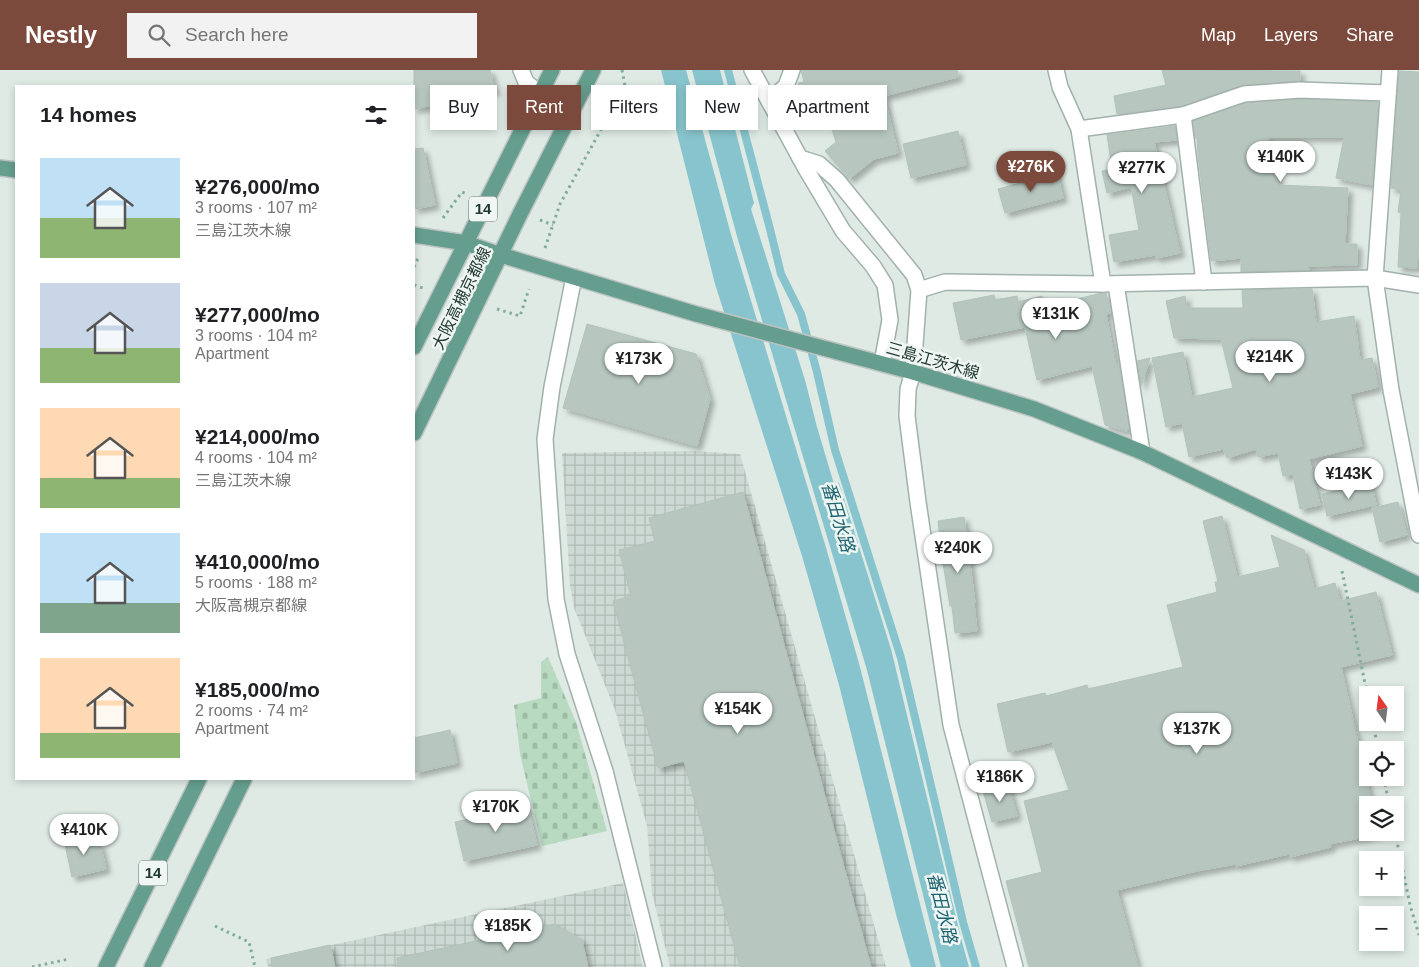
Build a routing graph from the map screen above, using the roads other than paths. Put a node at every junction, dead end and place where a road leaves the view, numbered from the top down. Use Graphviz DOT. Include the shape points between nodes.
graph roads {
  1 [pos="522,70"];
  2 [pos="552,70"];
  3 [pos="593,70"];
  4 [pos="752,70"];
  5 [pos="792,70"];
  6 [pos="1056,70"];
  7 [pos="1390,70"];
  8 [pos="530,85"];
  9 [pos="544,85"];
  10 [pos="786,85"];
  11 [pos="1388,93"];
  12 [pos="768,99"];
  13 [pos="1183,116"];
  14 [pos="1079,129"];
  15 [pos="522,130"];
  16 [pos="785,130"];
  17 [pos="800,158"];
  18 [pos="0,168"];
  19 [pos="15,170"];
  20 [pos="415,235"];
  21 [pos="466,243"];
  22 [pos="501,255"];
  23 [pos="574,277"];
  24 [pos="1375,278"];
  25 [pos="1204,282"];
  26 [pos="1110,284"];
  27 [pos="1419,284"];
  28 [pos="919,290"];
  29 [pos="415,345"];
  30 [pos="882,363"];
  31 [pos="913,372"];
  32 [pos="415,431"];
  33 [pos="1142,452"];
  34 [pos="1419,535"];
  35 [pos="1419,585"];
  36 [pos="199,780"];
  37 [pos="244,780"];
  38 [pos="106,967"];
  39 [pos="152,967"];
  40 [pos="654,967"];
  41 [pos="1014,967"];
  1 -- 8 [label="street"];
  2 -- 9 [label="main road, 大阪高槻京都線 / 14"];
  3 -- 22 [label="main road, 大阪高槻京都線 / 14"];
  4 -- 12 [label="street"];
  5 -- 10 [label="street"];
  6 -- 14 [label="street"];
  7 -- 11 [label="street"];
  11 -- 13 [label="street" via="1300,90 1244,94"];
  11 -- 24 [label="street"];
  13 -- 14 [label="street"];
  13 -- 25 [label="street"];
  14 -- 26 [label="street"];
  15 -- 21 [label="main road, 大阪高槻京都線 / 14"];
  16 -- 17 [label="street"];
  17 -- 28 [label="street" via="819,164 837,180 914,275"];
  17 -- 30 [label="street" via="843,230 885,285 890,320"];
  18 -- 19 [label="main road"];
  20 -- 21 [label="main road, 三島江茨木線"];
  21 -- 22 [label="main road, 三島江茨木線"];
  21 -- 29 [label="main road, 大阪高槻京都線 / 14"];
  22 -- 23 [label="main road, 三島江茨木線"];
  22 -- 32 [label="main road, 大阪高槻京都線 / 14"];
  23 -- 30 [label="main road, 三島江茨木線" via="696,314"];
  23 -- 40 [label="street" via="544,439 556,599 567,654 605,771"];
  24 -- 25 [label="street"];
  24 -- 27 [label="street"];
  24 -- 34 [label="street" via="1391,390"];
  25 -- 26 [label="street"];
  26 -- 28 [label="street" via="945,282"];
  26 -- 33 [label="street"];
  28 -- 31 [label="street"];
  30 -- 31 [label="main road, 三島江茨木線"];
  31 -- 33 [label="main road, 三島江茨木線" via="1034,409"];
  31 -- 41 [label="street" via="908,389 907,416 951,725"];
  33 -- 35 [label="main road, 三島江茨木線"];
  36 -- 38 [label="main road, 14"];
  37 -- 39 [label="main road, 14"];
}
